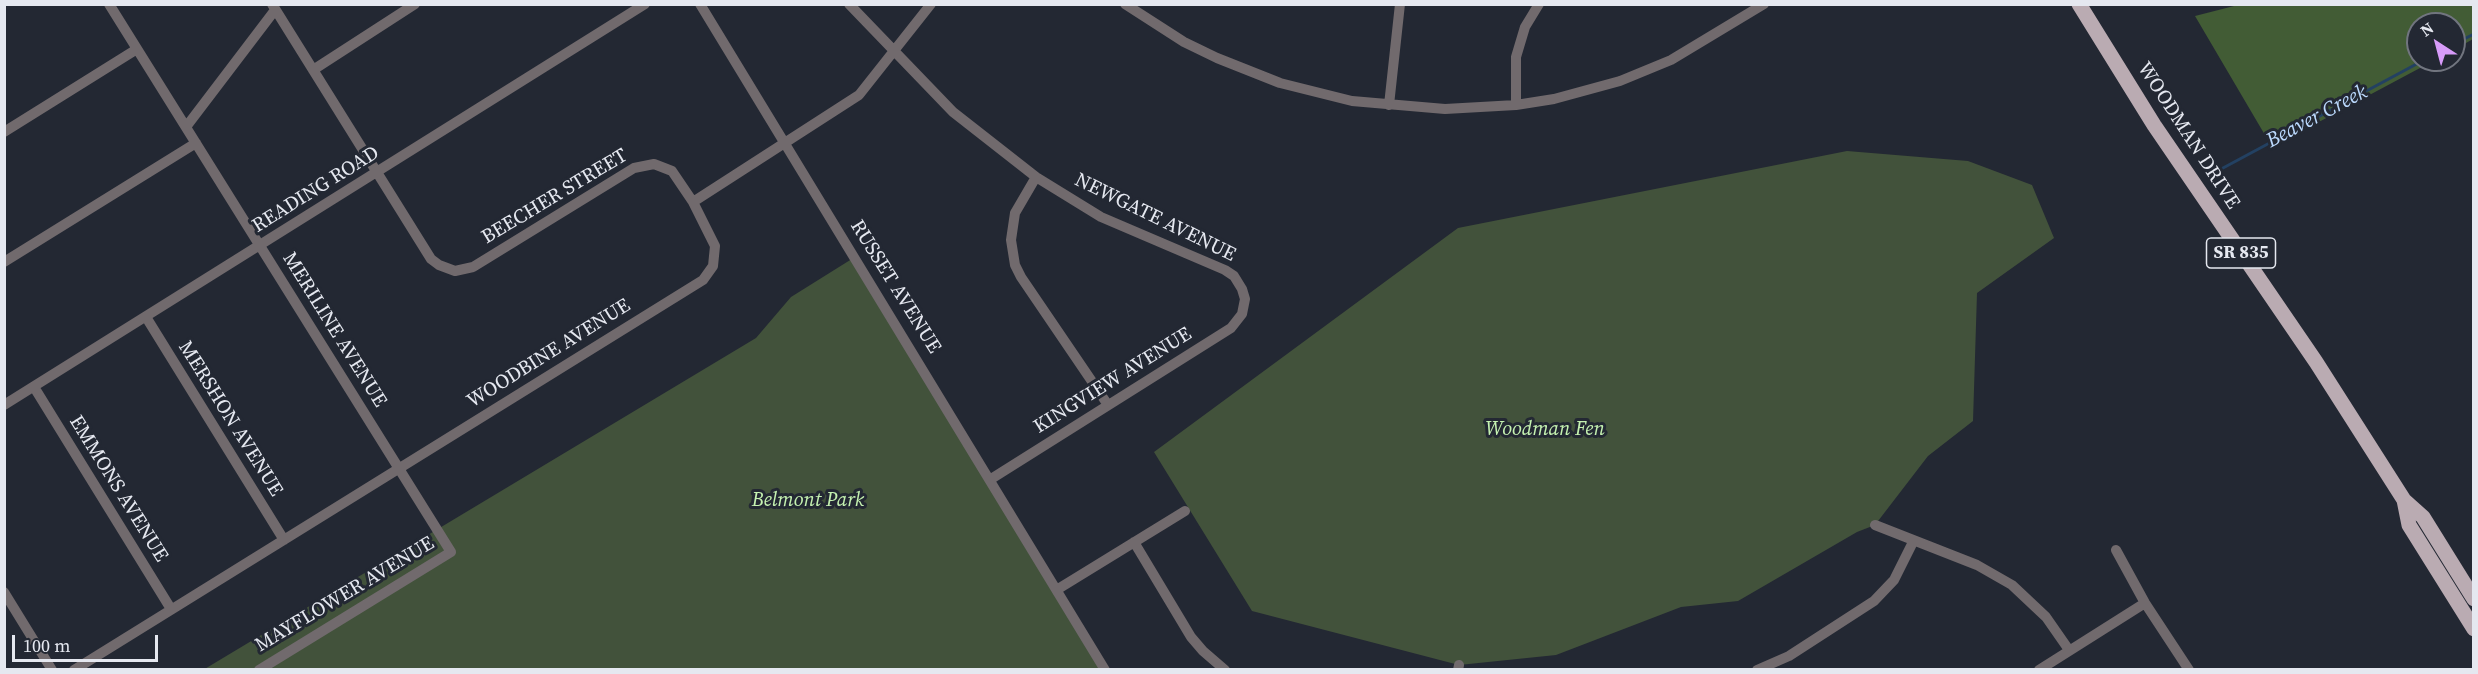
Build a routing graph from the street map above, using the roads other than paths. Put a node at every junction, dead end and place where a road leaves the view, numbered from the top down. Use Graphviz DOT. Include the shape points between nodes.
graph roads {
  1 [pos="109,4"];
  2 [pos="415,4"];
  3 [pos="645,4"];
  4 [pos="700,4"];
  5 [pos="849,4"];
  6 [pos="931,4"];
  7 [pos="1125,4"];
  8 [pos="1400,4"];
  9 [pos="1539,4"];
  10 [pos="1764,4"];
  11 [pos="2079,4"];
  12 [pos="274,7"];
  13 [pos="137,49"];
  14 [pos="893,52"];
  15 [pos="313,70"];
  16 [pos="1389,105"];
  17 [pos="1516,105"];
  18 [pos="186,127"];
  19 [pos="4,132"];
  20 [pos="196,143"];
  21 [pos="786,144"];
  22 [pos="377,173"];
  23 [pos="1036,177"];
  24 [pos="693,202"];
  25 [pos="260,246"];
  26 [pos="4,262"];
  27 [pos="1245,305"];
  28 [pos="146,317"];
  29 [pos="34,387"];
  30 [pos="4,405"];
  31 [pos="1108,405"];
  32 [pos="398,469"];
  33 [pos="991,479"];
  34 [pos="1185,511"];
  35 [pos="1875,525"];
  36 [pos="284,540"];
  37 [pos="1134,542"];
  38 [pos="1914,542"];
  39 [pos="2116,550"];
  40 [pos="451,552"];
  41 [pos="2435,553"];
  42 [pos="1058,589"];
  43 [pos="4,592"];
  44 [pos="2474,599"];
  45 [pos="2145,603"];
  46 [pos="171,609"];
  47 [pos="2474,629"];
  48 [pos="2069,650"];
  49 [pos="52,669"];
  50 [pos="74,669"];
  51 [pos="259,669"];
  52 [pos="1105,669"];
  53 [pos="1225,669"];
  54 [pos="1757,669"];
  55 [pos="2039,669"];
  56 [pos="2188,669"];
  1 -- 13 [label="street, MERILINE AVENUE"];
  2 -- 15 [label="street"];
  3 -- 22 [label="street, READING ROAD"];
  4 -- 21 [label="street, RUSSET AVENUE"];
  5 -- 14 [label="street, NEWGATE AVENUE"];
  6 -- 14 [label="street"];
  7 -- 16 [label="street" via="1184,42 1248,72 1318,94"];
  8 -- 16 [label="street"];
  9 -- 17 [label="street" via="1525,27 1516,57"];
  10 -- 17 [label="street" via="1705,42 1644,72 1581,93"];
  11 -- 41 [label="main road, WOODMAN DRIVE / SR 835" via="2154,125 2316,362 2404,500 2409,525"];
  12 -- 15 [label="street"];
  12 -- 18 [label="street"];
  13 -- 18 [label="street, MERILINE AVENUE"];
  13 -- 19 [label="street"];
  14 -- 21 [label="street" via="859,95"];
  14 -- 23 [label="street, NEWGATE AVENUE" via="953,112"];
  15 -- 22 [label="street"];
  16 -- 17 [label="street" via="1445,109"];
  18 -- 20 [label="street, MERILINE AVENUE"];
  20 -- 25 [label="street, MERILINE AVENUE"];
  20 -- 26 [label="street"];
  21 -- 24 [label="street"];
  21 -- 33 [label="street, RUSSET AVENUE"];
  22 -- 24 [label="street, BEECHER STREET" via="431,259 455,271 473,267 643,165 654,164 672,171"];
  22 -- 25 [label="street, READING ROAD"];
  23 -- 27 [label="street, NEWGATE AVENUE" via="1101,217 1225,270 1238,281"];
  23 -- 31 [label="street" via="1013,220 1015,264"];
  24 -- 32 [label="street, WOODBINE AVENUE" via="715,246 713,266 703,280"];
  25 -- 28 [label="street, READING ROAD"];
  25 -- 32 [label="street, MERILINE AVENUE"];
  27 -- 31 [label="street, KINGVIEW AVENUE" via="1232,328"];
  28 -- 29 [label="street, READING ROAD"];
  28 -- 36 [label="street, MERSHON AVENUE"];
  29 -- 30 [label="street, READING ROAD"];
  29 -- 46 [label="street, EMMONS AVENUE"];
  31 -- 33 [label="street, KINGVIEW AVENUE"];
  32 -- 36 [label="street, WOODBINE AVENUE"];
  32 -- 40 [label="street, MERILINE AVENUE"];
  33 -- 42 [label="street, RUSSET AVENUE"];
  34 -- 37 [label="street"];
  35 -- 38 [label="street"];
  36 -- 46 [label="street, WOODBINE AVENUE"];
  37 -- 42 [label="street"];
  37 -- 53 [label="street" via="1191,637"];
  38 -- 48 [label="street" via="1977,565 2012,585 2046,617"];
  38 -- 54 [label="street" via="1894,580 1874,601 1789,656"];
  39 -- 45 [label="street"];
  40 -- 51 [label="street, MAYFLOWER AVENUE"];
  41 -- 44 [label="main road, WOODMAN DRIVE / SR 835"];
  41 -- 47 [label="main road, WOODMAN DRIVE / SR 835"];
  42 -- 52 [label="street, RUSSET AVENUE"];
  43 -- 49 [label="street"];
  45 -- 48 [label="street"];
  45 -- 56 [label="street"];
  46 -- 50 [label="street, WOODBINE AVENUE"];
  48 -- 55 [label="street"];
}
